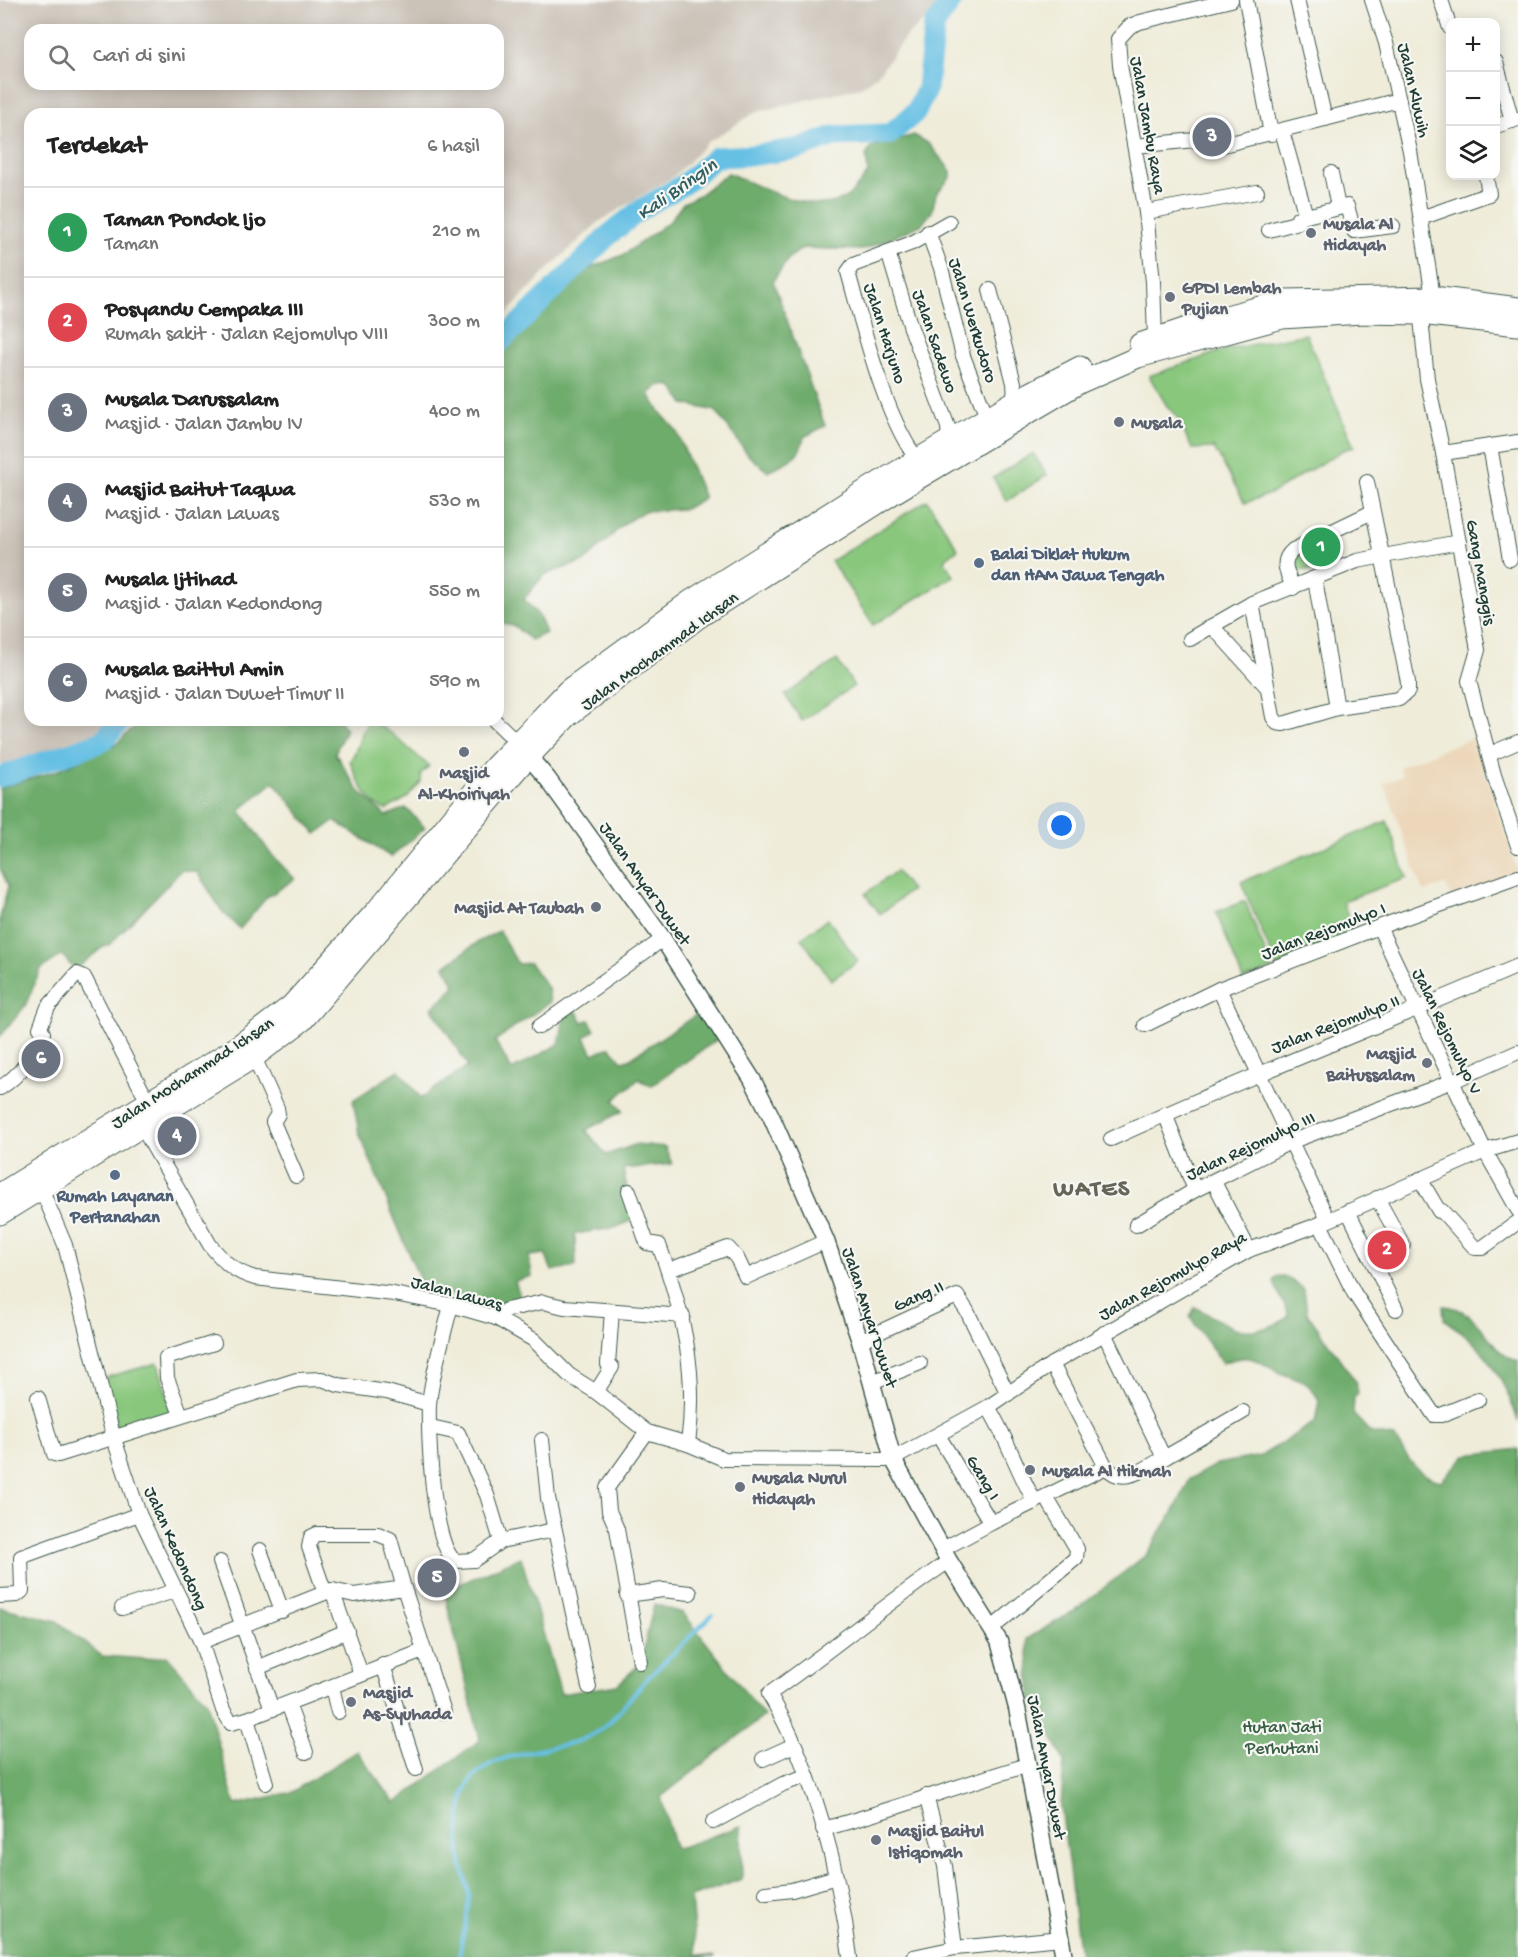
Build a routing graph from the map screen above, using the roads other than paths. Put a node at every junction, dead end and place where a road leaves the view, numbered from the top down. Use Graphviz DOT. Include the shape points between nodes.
graph roads {
  1 [pos="1231,0"];
  2 [pos="1246,0"];
  3 [pos="1297,0"];
  4 [pos="1372,0"];
  5 [pos="1441,0"];
  6 [pos="1447,18"];
  7 [pos="1499,72"];
  8 [pos="1399,100"];
  9 [pos="1325,119"];
  10 [pos="1515,120"];
  11 [pos="1500,125"];
  12 [pos="1276,133"];
  13 [pos="1135,146"];
  14 [pos="1331,173"];
  15 [pos="1487,180"];
  16 [pos="1257,192"];
  17 [pos="1338,207"];
  18 [pos="1146,212"];
  19 [pos="1306,216"];
  20 [pos="1421,218"];
  21 [pos="949,222"];
  22 [pos="1393,226"];
  23 [pos="1269,230"];
  24 [pos="928,232"];
  25 [pos="888,252"];
  26 [pos="990,290"];
  27 [pos="1426,306"];
  28 [pos="1518,308"];
  29 [pos="1518,325"];
  30 [pos="1210,328"];
  31 [pos="1155,338"];
  32 [pos="1015,401"];
  33 [pos="987,417"];
  34 [pos="949,441"];
  35 [pos="1518,442"];
  36 [pos="1490,446"];
  37 [pos="1443,453"];
  38 [pos="923,466"];
  39 [pos="1367,482"];
  40 [pos="1372,512"];
  41 [pos="1459,542"];
  42 [pos="1382,555"];
  43 [pos="1510,559"];
  44 [pos="1315,579"];
  45 [pos="1293,588"];
  46 [pos="1252,603"];
  47 [pos="1212,626"];
  48 [pos="1190,639"];
  49 [pos="1267,687"];
  50 [pos="1337,708"];
  51 [pos="500,726"];
  52 [pos="1518,742"];
  53 [pos="522,749"];
  54 [pos="1490,754"];
  55 [pos="1518,846"];
  56 [pos="1518,878"];
  57 [pos="1379,927"];
  58 [pos="663,939"];
  59 [pos="1518,966"];
  60 [pos="1219,990"];
  61 [pos="1418,1009"];
  62 [pos="1145,1025"];
  63 [pos="539,1027"];
  64 [pos="1518,1052"];
  65 [pos="254,1057"];
  66 [pos="1258,1072"];
  67 [pos="1453,1081"];
  68 [pos="0,1088"];
  69 [pos="141,1114"];
  70 [pos="1165,1114"];
  71 [pos="1111,1139"];
  72 [pos="1290,1142"];
  73 [pos="1518,1142"];
  74 [pos="1485,1150"];
  75 [pos="296,1176"];
  76 [pos="1420,1179"];
  77 [pos="1214,1182"];
  78 [pos="41,1188"];
  79 [pos="1195,1190"];
  80 [pos="629,1191"];
  81 [pos="0,1194"];
  82 [pos="1377,1198"];
  83 [pos="1518,1210"];
  84 [pos="1348,1211"];
  85 [pos="0,1214"];
  86 [pos="1324,1222"];
  87 [pos="1518,1222"];
  88 [pos="1136,1225"];
  89 [pos="826,1241"];
  90 [pos="1403,1245"];
  91 [pos="1249,1250"];
  92 [pos="669,1270"];
  93 [pos="451,1305"];
  94 [pos="1396,1309"];
  95 [pos="612,1311"];
  96 [pos="683,1316"];
  97 [pos="496,1318"];
  98 [pos="1104,1333"];
  99 [pos="860,1341"];
  100 [pos="214,1343"];
  101 [pos="920,1363"];
  102 [pos="1052,1364"];
  103 [pos="872,1383"];
  104 [pos="596,1392"];
  105 [pos="1008,1394"];
  106 [pos="38,1398"];
  107 [pos="1478,1400"];
  108 [pos="429,1404"];
  109 [pos="988,1407"];
  110 [pos="1243,1412"];
  111 [pos="182,1415"];
  112 [pos="431,1427"];
  113 [pos="647,1432"];
  114 [pos="938,1435"];
  115 [pos="114,1439"];
  116 [pos="542,1440"];
  117 [pos="688,1444"];
  118 [pos="1164,1458"];
  119 [pos="893,1460"];
  120 [pos="1106,1467"];
  121 [pos="1041,1499"];
  122 [pos="139,1514"];
  123 [pos="991,1523"];
  124 [pos="555,1530"];
  125 [pos="501,1541"];
  126 [pos="260,1551"];
  127 [pos="946,1555"];
  128 [pos="220,1562"];
  129 [pos="404,1588"];
  130 [pos="174,1591"];
  131 [pos="328,1592"];
  132 [pos="690,1593"];
  133 [pos="627,1595"];
  134 [pos="0,1596"];
  135 [pos="122,1608"];
  136 [pos="282,1611"];
  137 [pos="242,1627"];
  138 [pos="992,1629"];
  139 [pos="347,1631"];
  140 [pos="201,1642"];
  141 [pos="423,1651"];
  142 [pos="640,1662"];
  143 [pos="383,1665"];
  144 [pos="257,1668"];
  145 [pos="361,1674"];
  146 [pos="332,1687"];
  147 [pos="589,1687"];
  148 [pos="288,1704"];
  149 [pos="272,1709"];
  150 [pos="338,1712"];
  151 [pos="444,1712"];
  152 [pos="247,1719"];
  153 [pos="794,1745"];
  154 [pos="306,1752"];
  155 [pos="763,1759"];
  156 [pos="1028,1765"];
  157 [pos="416,1769"];
  158 [pos="806,1776"];
  159 [pos="266,1783"];
  160 [pos="926,1796"];
  161 [pos="713,1822"];
  162 [pos="823,1829"];
  163 [pos="836,1877"];
  164 [pos="766,1893"];
  165 [pos="1062,1938"];
  166 [pos="955,1948"];
  167 [pos="850,1957"];
  168 [pos="913,1957"];
  169 [pos="1064,1957"];
  1 -- 13 [label="street, Jalan Jambu Raya" via="1140,22 1122,33 1118,48"];
  2 -- 12 [label="street"];
  3 -- 9 [label="street"];
  4 -- 8 [label="street, Jalan Kluwih"];
  5 -- 6 [label="street"];
  7 -- 10 [label="street"];
  8 -- 9 [label="street"];
  8 -- 20 [label="street, Jalan Kluwih"];
  9 -- 12 [label="street"];
  10 -- 11 [label="street"];
  12 -- 13 [label="street" via="1207,147 1205,139"];
  12 -- 19 [label="street"];
  13 -- 18 [label="street, Jalan Jambu Raya"];
  14 -- 17 [label="street"];
  15 -- 20 [label="street" via="1489,194"];
  16 -- 18 [label="street"];
  17 -- 19 [label="street"];
  17 -- 22 [label="street" via="1348,207 1354,231"];
  18 -- 31 [label="street, Jalan Jambu Raya"];
  19 -- 23 [label="street" via="1298,218 1299,222"];
  20 -- 27 [label="street, Jalan Kluwih"];
  21 -- 24 [label="street, Jalan Harjuno"];
  24 -- 25 [label="street, Jalan Harjuno"];
  24 -- 33 [label="street, Jalan Werkudoro" via="963,356"];
  25 -- 34 [label="street, Jalan Sadewo" via="914,339 948,427"];
  25 -- 38 [label="street, Jalan Harjuno" via="853,265 848,272 899,429"];
  26 -- 32 [label="street"];
  27 -- 28 [label="main road, Jalan Mochammad Ichsan"];
  27 -- 29 [label="main road, Jalan Mochammad Ichsan"];
  27 -- 30 [label="main road, Jalan Mochammad Ichsan" via="1286,300"];
  27 -- 37 [label="street, Gang Manggis" via="1427,379"];
  30 -- 31 [label="main road, Jalan Mochammad Ichsan"];
  30 -- 38 [label="main road, Jalan Mochammad Ichsan" via="1079,383"];
  31 -- 32 [label="main road, Jalan Mochammad Ichsan" via="1084,365"];
  32 -- 33 [label="main road, Jalan Mochammad Ichsan"];
  33 -- 34 [label="main road, Jalan Mochammad Ichsan"];
  34 -- 38 [label="main road, Jalan Mochammad Ichsan"];
  35 -- 36 [label="street"];
  36 -- 37 [label="street"];
  36 -- 43 [label="street"];
  37 -- 41 [label="street, Gang Manggis"];
  38 -- 53 [label="main road, Jalan Mochammad Ichsan" via="680,609 568,690"];
  39 -- 40 [label="street"];
  40 -- 42 [label="street"];
  40 -- 45 [label="street" via="1286,556 1284,562"];
  41 -- 42 [label="street"];
  41 -- 54 [label="street, Gang Manggis" via="1478,650 1469,681"];
  42 -- 44 [label="street"];
  42 -- 50 [label="street" via="1408,691 1399,699"];
  44 -- 45 [label="street"];
  44 -- 50 [label="street"];
  45 -- 46 [label="street"];
  46 -- 47 [label="street"];
  46 -- 49 [label="street"];
  47 -- 48 [label="street"];
  47 -- 49 [label="street"];
  49 -- 50 [label="street" via="1277,723"];
  51 -- 53 [label="street"];
  52 -- 54 [label="street"];
  53 -- 58 [label="street, Jalan Anyar Duwet" via="586,830"];
  53 -- 65 [label="main road, Jalan Mochammad Ichsan" via="326,994 303,1020"];
  53 -- 69 [label="main road, Jalan Mochammad Ichsan" via="308,990 266,1027"];
  54 -- 55 [label="street, Gang Manggis"];
  56 -- 57 [label="street, Jalan Rejomulyo I"];
  57 -- 60 [label="street, Jalan Rejomulyo I"];
  57 -- 61 [label="street, Jalan Rejomulyo V"];
  58 -- 63 [label="street"];
  58 -- 89 [label="street, Jalan Anyar Duwet" via="752,1079"];
  59 -- 61 [label="street, Jalan Rejomulyo II"];
  60 -- 62 [label="street, Jalan Rejomulyo I"];
  60 -- 66 [label="street"];
  61 -- 66 [label="street, Jalan Rejomulyo II"];
  61 -- 67 [label="street, Jalan Rejomulyo V"];
  64 -- 67 [label="street, Jalan Rejomulyo III"];
  65 -- 69 [label="main road, Jalan Mochammad Ichsan"];
  65 -- 75 [label="street" via="277,1108 273,1122"];
  66 -- 70 [label="street, Jalan Rejomulyo II"];
  66 -- 72 [label="street"];
  67 -- 72 [label="street, Jalan Rejomulyo III"];
  67 -- 74 [label="street, Jalan Rejomulyo V"];
  68 -- 69 [label="street, Jalan Lawas" via="16,1077 33,1055 48,1007 72,977 80,974"];
  69 -- 78 [label="main road, Jalan Mochammad Ichsan"];
  69 -- 81 [label="main road, Jalan Mochammad Ichsan"];
  69 -- 93 [label="street, Jalan Lawas" via="210,1245 238,1273"];
  70 -- 71 [label="street, Jalan Rejomulyo II"];
  70 -- 79 [label="street"];
  72 -- 77 [label="street, Jalan Rejomulyo III"];
  72 -- 86 [label="street"];
  73 -- 74 [label="street, Jalan Rejomulyo Raya"];
  74 -- 76 [label="street, Jalan Rejomulyo Raya"];
  74 -- 83 [label="street, Jalan Rejomulyo V"];
  76 -- 82 [label="street, Jalan Rejomulyo Raya"];
  76 -- 87 [label="street" via="1439,1211 1475,1248 1482,1248"];
  77 -- 79 [label="street, Jalan Rejomulyo III"];
  77 -- 91 [label="street"];
  78 -- 85 [label="main road, Jalan Mochammad Ichsan"];
  78 -- 115 [label="street, Jalan Kedondong" via="65,1245"];
  79 -- 88 [label="street, Jalan Rejomulyo III"];
  80 -- 92 [label="street" via="647,1243 658,1244"];
  82 -- 84 [label="street, Jalan Rejomulyo Raya"];
  82 -- 90 [label="street"];
  84 -- 86 [label="street, Jalan Rejomulyo Raya"];
  84 -- 94 [label="street"];
  86 -- 91 [label="street, Jalan Rejomulyo Raya"];
  86 -- 107 [label="street" via="1359,1301 1434,1415"];
  89 -- 92 [label="street" via="746,1277 728,1248"];
  89 -- 99 [label="street, Jalan Anyar Duwet"];
  91 -- 98 [label="street, Jalan Rejomulyo Raya"];
  92 -- 96 [label="street"];
  93 -- 97 [label="street, Jalan Lawas"];
  93 -- 108 [label="street"];
  95 -- 96 [label="street"];
  95 -- 97 [label="street" via="543,1302 506,1310"];
  95 -- 104 [label="street" via="608,1364 612,1367"];
  96 -- 117 [label="street" via="692,1415"];
  97 -- 104 [label="street, Jalan Lawas" via="534,1340 569,1375"];
  98 -- 102 [label="street, Jalan Rejomulyo Raya"];
  98 -- 118 [label="street"];
  99 -- 103 [label="street, Jalan Anyar Duwet"];
  99 -- 105 [label="street, Gang II" via="957,1296"];
  100 -- 111 [label="street" via="166,1358 167,1378"];
  101 -- 103 [label="street"];
  102 -- 105 [label="street, Jalan Rejomulyo Raya"];
  102 -- 120 [label="street"];
  103 -- 119 [label="street, Jalan Anyar Duwet"];
  104 -- 113 [label="street, Jalan Lawas"];
  105 -- 109 [label="street, Jalan Rejomulyo Raya"];
  106 -- 115 [label="street" via="56,1455"];
  108 -- 111 [label="street" via="312,1379 297,1380"];
  108 -- 112 [label="street"];
  109 -- 114 [label="street, Jalan Rejomulyo Raya"];
  109 -- 121 [label="street" via="1005,1434 1017,1470"];
  110 -- 118 [label="street"];
  111 -- 115 [label="street"];
  112 -- 125 [label="street" via="459,1433 487,1495"];
  112 -- 125 [label="street" via="434,1496 447,1552 456,1561 474,1560"];
  113 -- 117 [label="street, Jalan Lawas"];
  113 -- 133 [label="street" via="608,1488 609,1511 616,1529"];
  114 -- 119 [label="street, Jalan Rejomulyo Raya"];
  114 -- 123 [label="street, Gang I"];
  115 -- 122 [label="street, Jalan Kedondong"];
  116 -- 124 [label="street"];
  117 -- 119 [label="street, Jalan Lawas" via="724,1459"];
  118 -- 120 [label="street" via="1120,1478"];
  119 -- 127 [label="street, Jalan Anyar Duwet"];
  120 -- 121 [label="street"];
  121 -- 123 [label="street"];
  121 -- 138 [label="street" via="1077,1549 1076,1558"];
  122 -- 130 [label="street, Jalan Kedondong"];
  122 -- 134 [label="street" via="21,1557 22,1591"];
  123 -- 127 [label="street, Gang I"];
  124 -- 125 [label="street"];
  124 -- 147 [label="street"];
  126 -- 136 [label="street"];
  127 -- 138 [label="street, Jalan Anyar Duwet"];
  127 -- 153 [label="street, Gang I" via="816,1661 769,1694"];
  128 -- 137 [label="street"];
  129 -- 131 [label="street" via="354,1595"];
  129 -- 131 [label="street" via="396,1552 385,1535 317,1534 308,1541"];
  129 -- 141 [label="street"];
  130 -- 135 [label="street"];
  130 -- 140 [label="street, Jalan Kedondong"];
  131 -- 136 [label="street"];
  131 -- 139 [label="street"];
  132 -- 133 [label="street" via="663,1590"];
  133 -- 142 [label="street"];
  136 -- 137 [label="street"];
  137 -- 140 [label="street"];
  137 -- 144 [label="street"];
  138 -- 156 [label="street, Jalan Anyar Duwet" via="999,1641 1017,1708"];
  139 -- 144 [label="street"];
  139 -- 145 [label="street"];
  140 -- 152 [label="street, Jalan Kedondong" via="223,1710 231,1723"];
  141 -- 143 [label="street"];
  141 -- 151 [label="street"];
  143 -- 145 [label="street"];
  143 -- 157 [label="street"];
  144 -- 149 [label="street"];
  145 -- 146 [label="street"];
  146 -- 148 [label="street"];
  146 -- 150 [label="street"];
  148 -- 149 [label="street"];
  148 -- 154 [label="street"];
  149 -- 152 [label="street"];
  152 -- 159 [label="street"];
  153 -- 155 [label="street"];
  153 -- 158 [label="street"];
  156 -- 160 [label="street"];
  156 -- 165 [label="street, Jalan Anyar Duwet"];
  158 -- 161 [label="street" via="783,1784"];
  158 -- 162 [label="street"];
  160 -- 162 [label="street"];
  160 -- 166 [label="street" via="945,1866"];
  162 -- 163 [label="street"];
  163 -- 164 [label="street"];
  163 -- 167 [label="street"];
  165 -- 166 [label="street"];
  165 -- 169 [label="street, Jalan Anyar Duwet"];
  166 -- 168 [label="street"];
}
